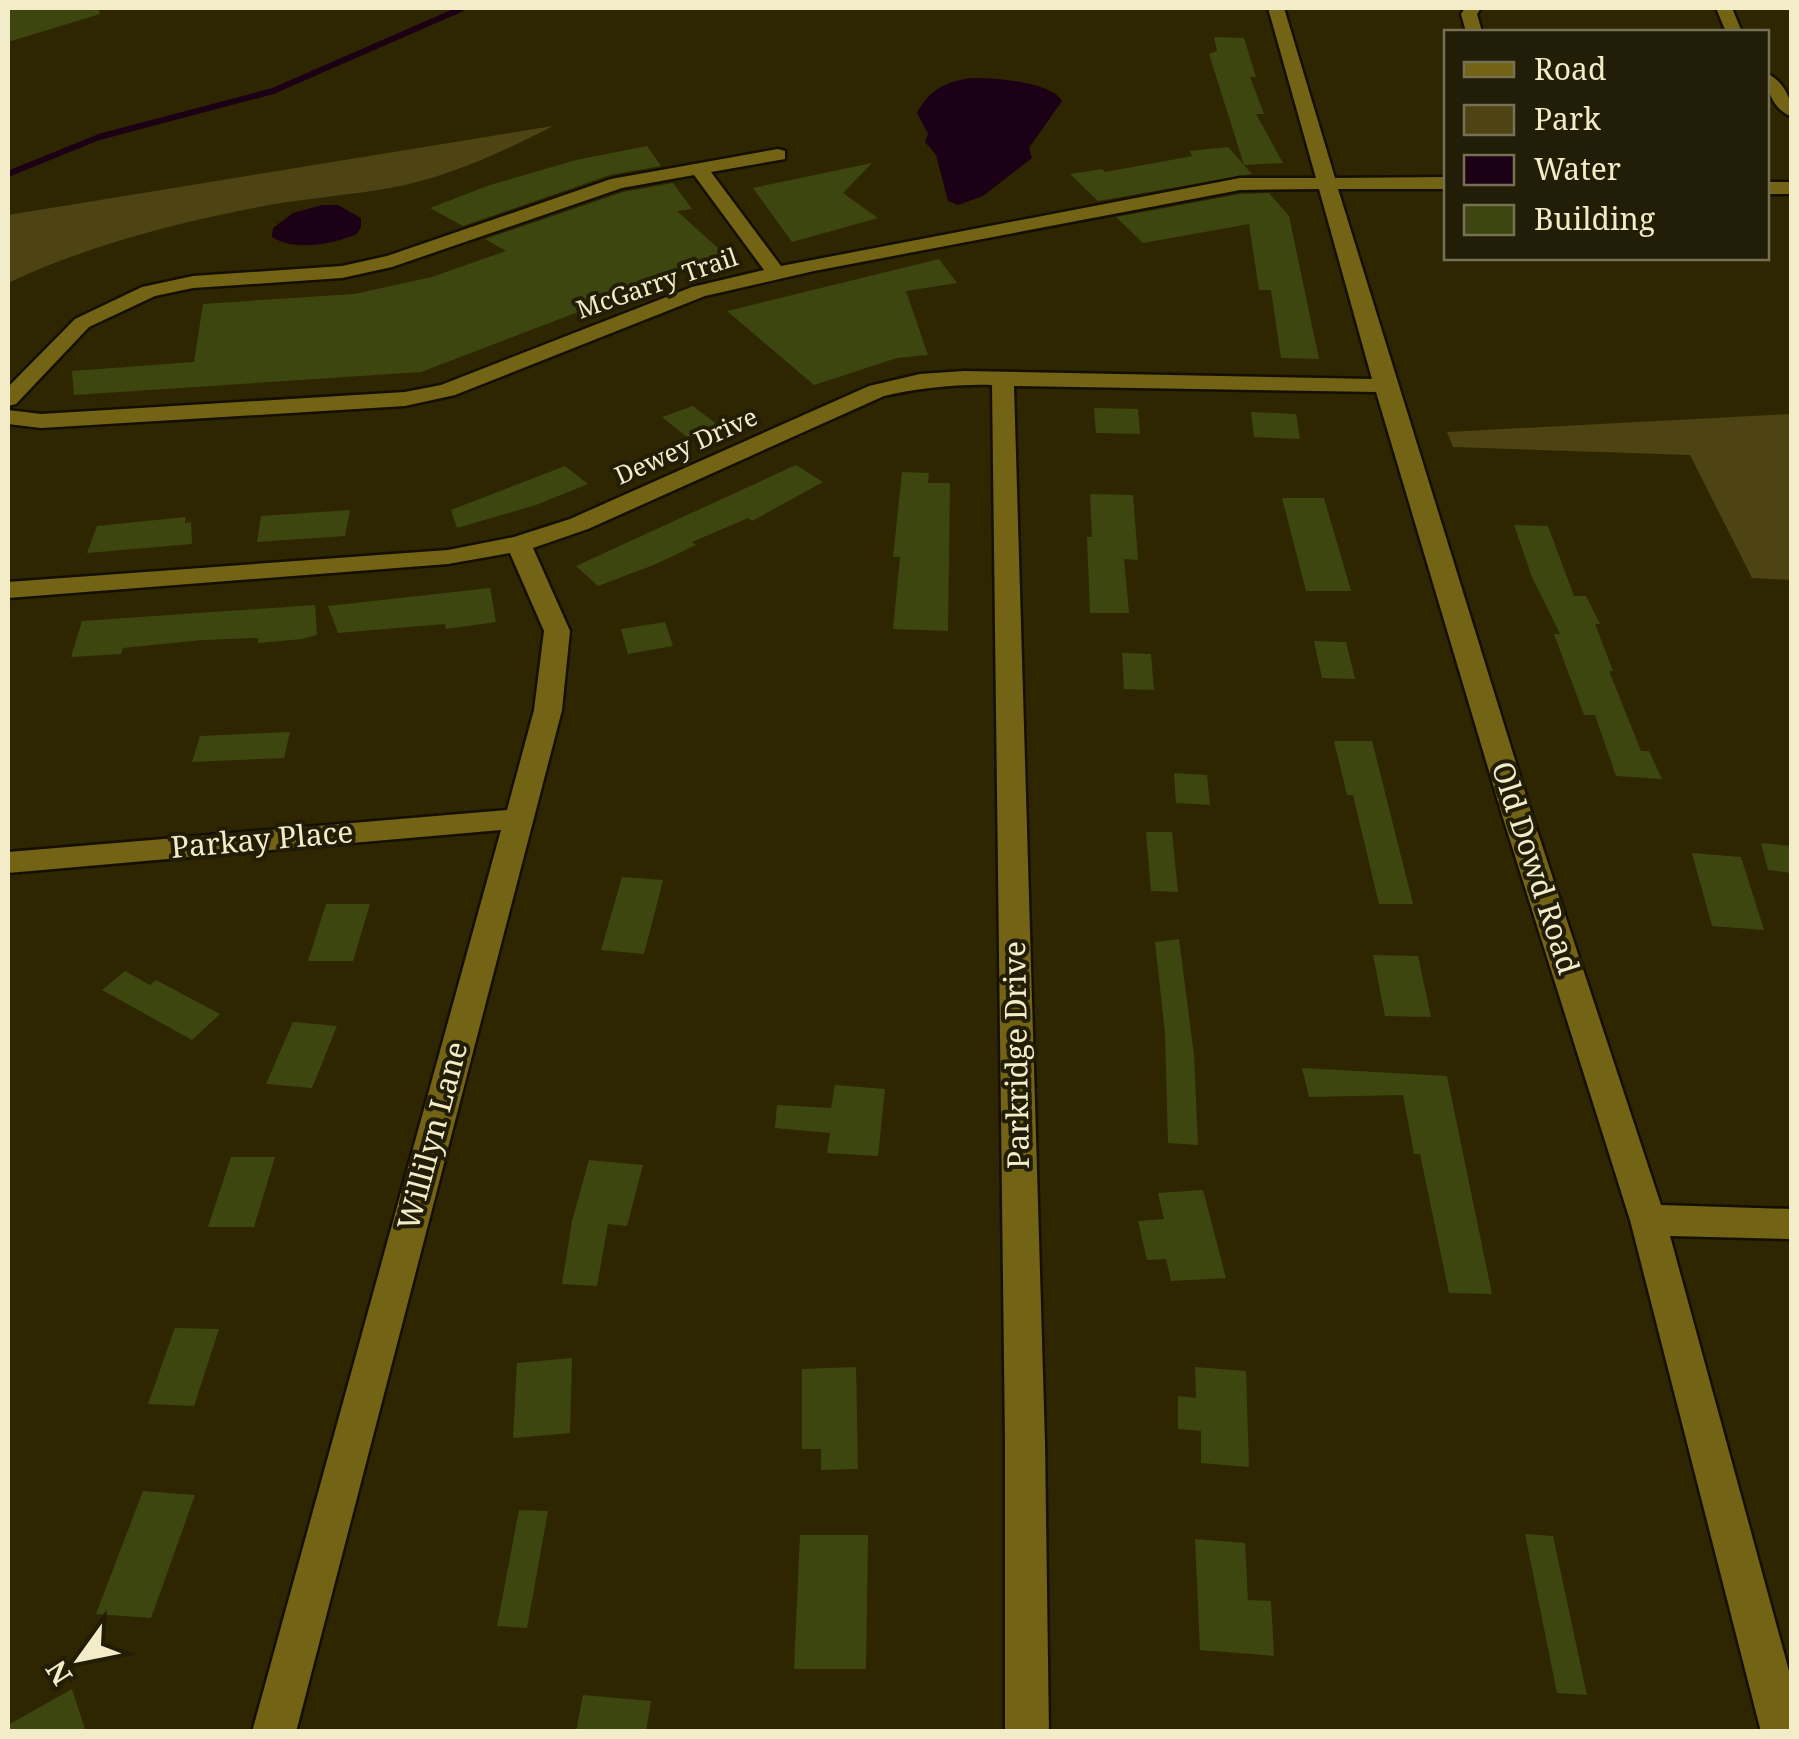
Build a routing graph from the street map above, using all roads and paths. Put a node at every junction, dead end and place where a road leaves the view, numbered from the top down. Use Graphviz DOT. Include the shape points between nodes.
graph roads {
  1 [pos="1276,8"];
  2 [pos="1769,82"];
  3 [pos="1792,115"];
  4 [pos="778,155"];
  5 [pos="699,169"];
  6 [pos="1326,182"];
  7 [pos="1444,183"];
  8 [pos="776,273"];
  9 [pos="1003,379"];
  10 [pos="1386,386"];
  11 [pos="8,399"];
  12 [pos="8,418"];
  13 [pos="519,544"];
  14 [pos="8,590"];
  15 [pos="517,819"];
  16 [pos="8,862"];
  17 [pos="1648,1220"];
  18 [pos="1792,1224"];
  19 [pos="274,1732"];
  20 [pos="1027,1732"];
  21 [pos="1783,1732"];
  1 -- 6 [label="street, Old Dowd Road"];
  2 -- 3 [label="street"];
  4 -- 5 [label="street"];
  5 -- 8 [label="street"];
  5 -- 11 [label="street" via="618,184 392,261 149,291 82,322"];
  6 -- 7 [label="street, McGarry Trail"];
  6 -- 8 [label="street, McGarry Trail" via="1240,184"];
  6 -- 10 [label="street, Old Dowd Road"];
  8 -- 12 [label="street, McGarry Trail" via="700,292 447,390 406,399"];
  9 -- 10 [label="street, Dewey Drive"];
  9 -- 13 [label="street, Dewey Drive" via="920,381 877,391 579,524"];
  9 -- 20 [label="street, Parkridge Drive"];
  10 -- 17 [label="street, Old Dowd Road"];
  13 -- 14 [label="street, Dewey Drive" via="448,557"];
  13 -- 15 [label="street, Willilyn Lane" via="558,631 548,710"];
  15 -- 16 [label="street, Parkay Place"];
  15 -- 19 [label="street, Willilyn Lane"];
  17 -- 18 [label="street"];
  17 -- 21 [label="street, Old Dowd Road"];
}
